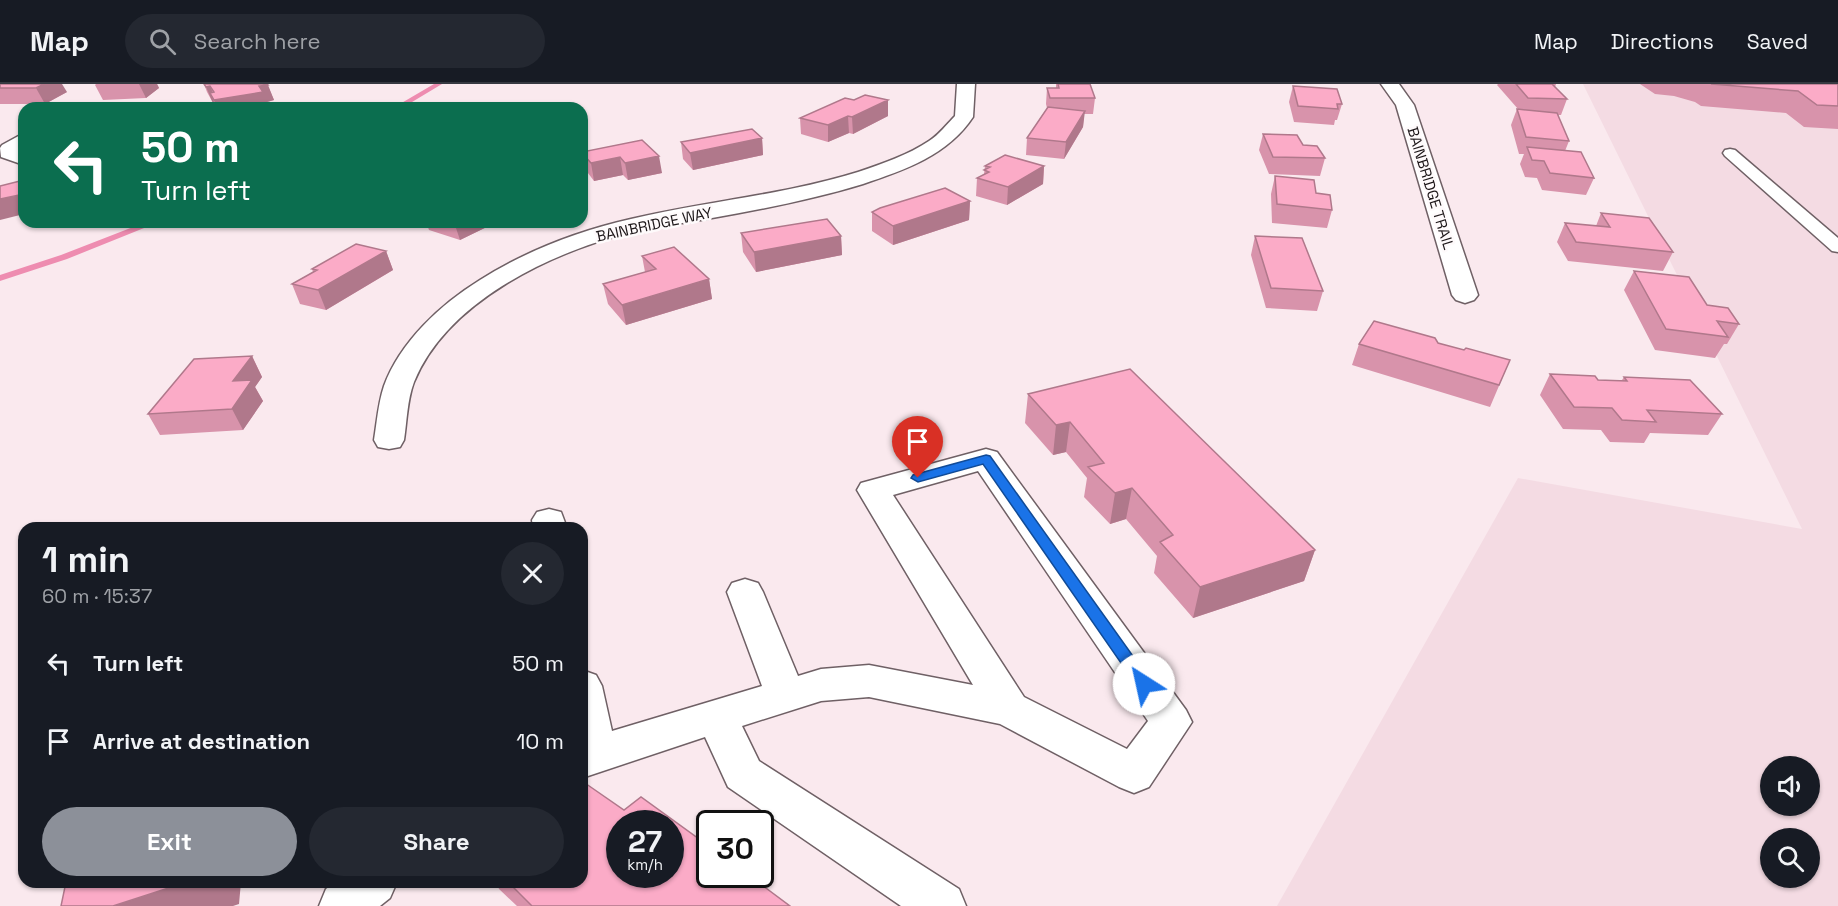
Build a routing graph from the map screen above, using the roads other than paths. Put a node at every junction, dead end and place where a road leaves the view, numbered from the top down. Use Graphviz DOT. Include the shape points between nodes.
graph roads {
  1 [pos="966,84"];
  2 [pos="1390,84"];
  3 [pos="0,139"];
  4 [pos="18,144"];
  5 [pos="1730,153"];
  6 [pos="1838,247"];
  7 [pos="1465,295"];
  8 [pos="389,440"];
  9 [pos="745,592"];
  10 [pos="786,695"];
  11 [pos="1009,709"];
  12 [pos="717,716"];
  13 [pos="589,758"];
  14 [pos="366,888"];
  15 [pos="343,906"];
  16 [pos="942,906"];
  1 -- 8 [label="street, BAINBRIDGE WAY" via="967,112 951,134 916,158 891,169 799,195 633,225 584,239 533,260 475,294 430,334 399,382"];
  2 -- 7 [label="street, BAINBRIDGE TRAIL" via="1405,105"];
  3 -- 4 [label="street"];
  5 -- 6 [label="lane"];
  9 -- 10 [label="street"];
  10 -- 11 [label="street" via="821,685 869,681"];
  10 -- 12 [label="street"];
  11 -- 11 [label="street" via="1134,774 1171,722 986,459 873,490"];
  12 -- 13 [label="street"];
  12 -- 16 [label="street" via="743,774"];
  14 -- 15 [label="street"];
}
